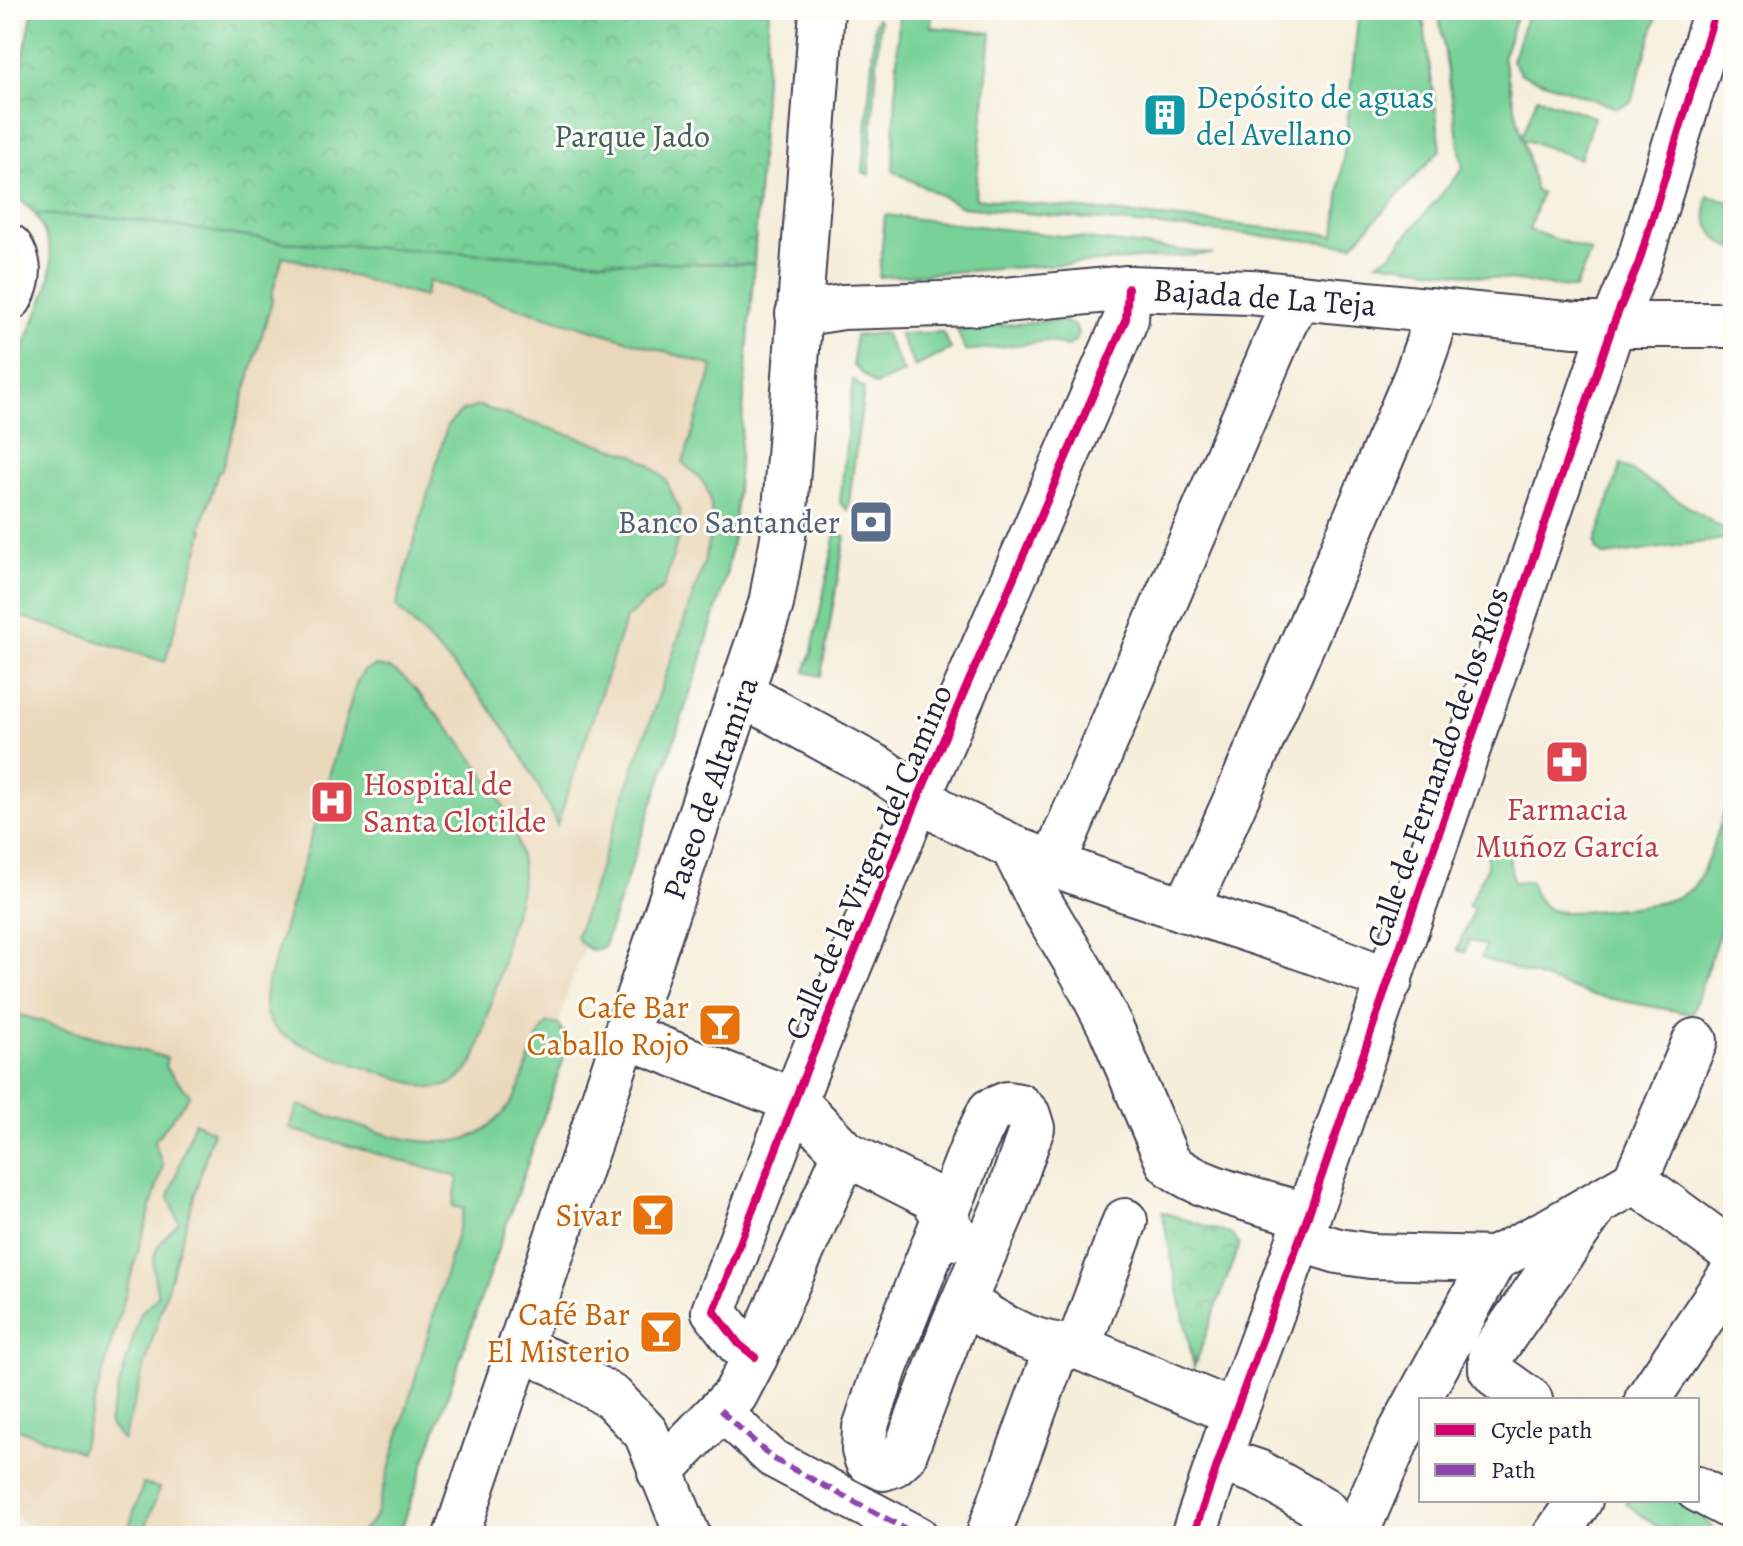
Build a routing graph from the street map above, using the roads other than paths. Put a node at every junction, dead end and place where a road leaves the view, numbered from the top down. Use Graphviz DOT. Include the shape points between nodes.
graph roads {
  1 [pos="822,10"];
  2 [pos="1716,10"];
  3 [pos="10,247"];
  4 [pos="1128,288"];
  5 [pos="10,298"];
  6 [pos="1298,298"];
  7 [pos="1430,310"];
  8 [pos="798,314"];
  9 [pos="1613,325"];
  10 [pos="1733,325"];
  11 [pos="742,694"];
  12 [pos="919,796"];
  13 [pos="1013,847"];
  14 [pos="1053,864"];
  15 [pos="1186,910"];
  16 [pos="1390,981"];
  17 [pos="627,1036"];
  18 [pos="1695,1041"];
  19 [pos="795,1101"];
  20 [pos="845,1153"];
  21 [pos="1617,1190"];
  22 [pos="945,1220"];
  23 [pos="1125,1221"];
  24 [pos="1304,1228"];
  25 [pos="1733,1253"];
  26 [pos="1494,1259"];
  27 [pos="1733,1272"];
  28 [pos="972,1285"];
  29 [pos="1068,1347"];
  30 [pos="520,1349"];
  31 [pos="755,1357"];
  32 [pos="1419,1398"];
  33 [pos="1419,1398"];
  34 [pos="1527,1398"];
  35 [pos="1648,1398"];
  36 [pos="720,1410"];
  37 [pos="1235,1413"];
  38 [pos="1219,1459"];
  39 [pos="660,1472"];
  40 [pos="1699,1490"];
  41 [pos="1579,1502"];
  42 [pos="1733,1508"];
  43 [pos="990,1531"];
  44 [pos="456,1536"];
  45 [pos="688,1536"];
  46 [pos="919,1536"];
  47 [pos="1193,1536"];
  48 [pos="1345,1536"];
  49 [pos="1355,1536"];
  50 [pos="1555,1536"];
  1 -- 8 [label="street, Paseo de Altamira"];
  2 -- 9 [label="street, Calle de Fernando de los Ríos" via="1639,262"];
  3 -- 5 [label="street" via="19,270"];
  4 -- 6 [label="street, Bajada de La Teja"];
  4 -- 8 [label="street, Bajada de La Teja"];
  4 -- 12 [label="street, Calle de la Virgen del Camino" via="1126,319"];
  6 -- 7 [label="street, Bajada de La Teja"];
  6 -- 14 [label="street"];
  7 -- 9 [label="street, Bajada de La Teja"];
  7 -- 15 [label="street" via="1430,337 1416,377"];
  8 -- 11 [label="street, Paseo de Altamira" via="783,538 771,604"];
  9 -- 10 [label="street, Bajada de La Teja"];
  9 -- 16 [label="street, Calle de Fernando de los Ríos"];
  11 -- 12 [label="street, Calle de la Virgen del Camino"];
  11 -- 17 [label="street, Paseo de Altamira"];
  12 -- 13 [label="street, Calle de la Virgen del Camino"];
  12 -- 19 [label="street, Calle de la Virgen del Camino"];
  13 -- 14 [label="street, Calle de la Virgen del Camino"];
  13 -- 24 [label="street" via="1111,1028 1168,1162 1196,1181"];
  14 -- 15 [label="street, Calle de la Virgen del Camino"];
  15 -- 16 [label="street, Calle de la Virgen del Camino"];
  16 -- 24 [label="street, Calle de Fernando de los Ríos"];
  17 -- 19 [label="street"];
  17 -- 30 [label="street, Paseo de Altamira"];
  18 -- 21 [label="street"];
  19 -- 20 [label="street"];
  19 -- 31 [label="street, Calle de la Virgen del Camino" via="714,1311"];
  20 -- 22 [label="street" via="932,1197"];
  20 -- 31 [label="street"];
  21 -- 25 [label="street"];
  21 -- 26 [label="street"];
  21 -- 34 [label="street" via="1491,1355 1491,1369"];
  22 -- 28 [label="street"];
  22 -- 28 [label="street" via="990,1111 1007,1104 1019,1106 1032,1128"];
  22 -- 28 [label="street" via="865,1428 867,1460 883,1468 904,1455"];
  23 -- 29 [label="street"];
  24 -- 26 [label="street" via="1338,1251"];
  24 -- 37 [label="street, Calle de Fernando de los Ríos"];
  26 -- 33 [label="street"];
  27 -- 35 [label="street"];
  28 -- 29 [label="street" via="995,1323"];
  29 -- 37 [label="street"];
  29 -- 43 [label="street"];
  30 -- 39 [label="street" via="613,1398 646,1433"];
  30 -- 44 [label="street, Paseo de Altamira"];
  31 -- 36 [label="street" via="735,1395"];
  32 -- 49 [label="street"];
  36 -- 39 [label="street"];
  36 -- 46 [label="street" via="772,1458"];
  37 -- 38 [label="street, Calle de Fernando de los Ríos"];
  38 -- 47 [label="street, Calle de Fernando de los Ríos"];
  38 -- 48 [label="street" via="1258,1472 1323,1509"];
  39 -- 45 [label="street"];
  40 -- 42 [label="street"];
  41 -- 50 [label="street"];
}
